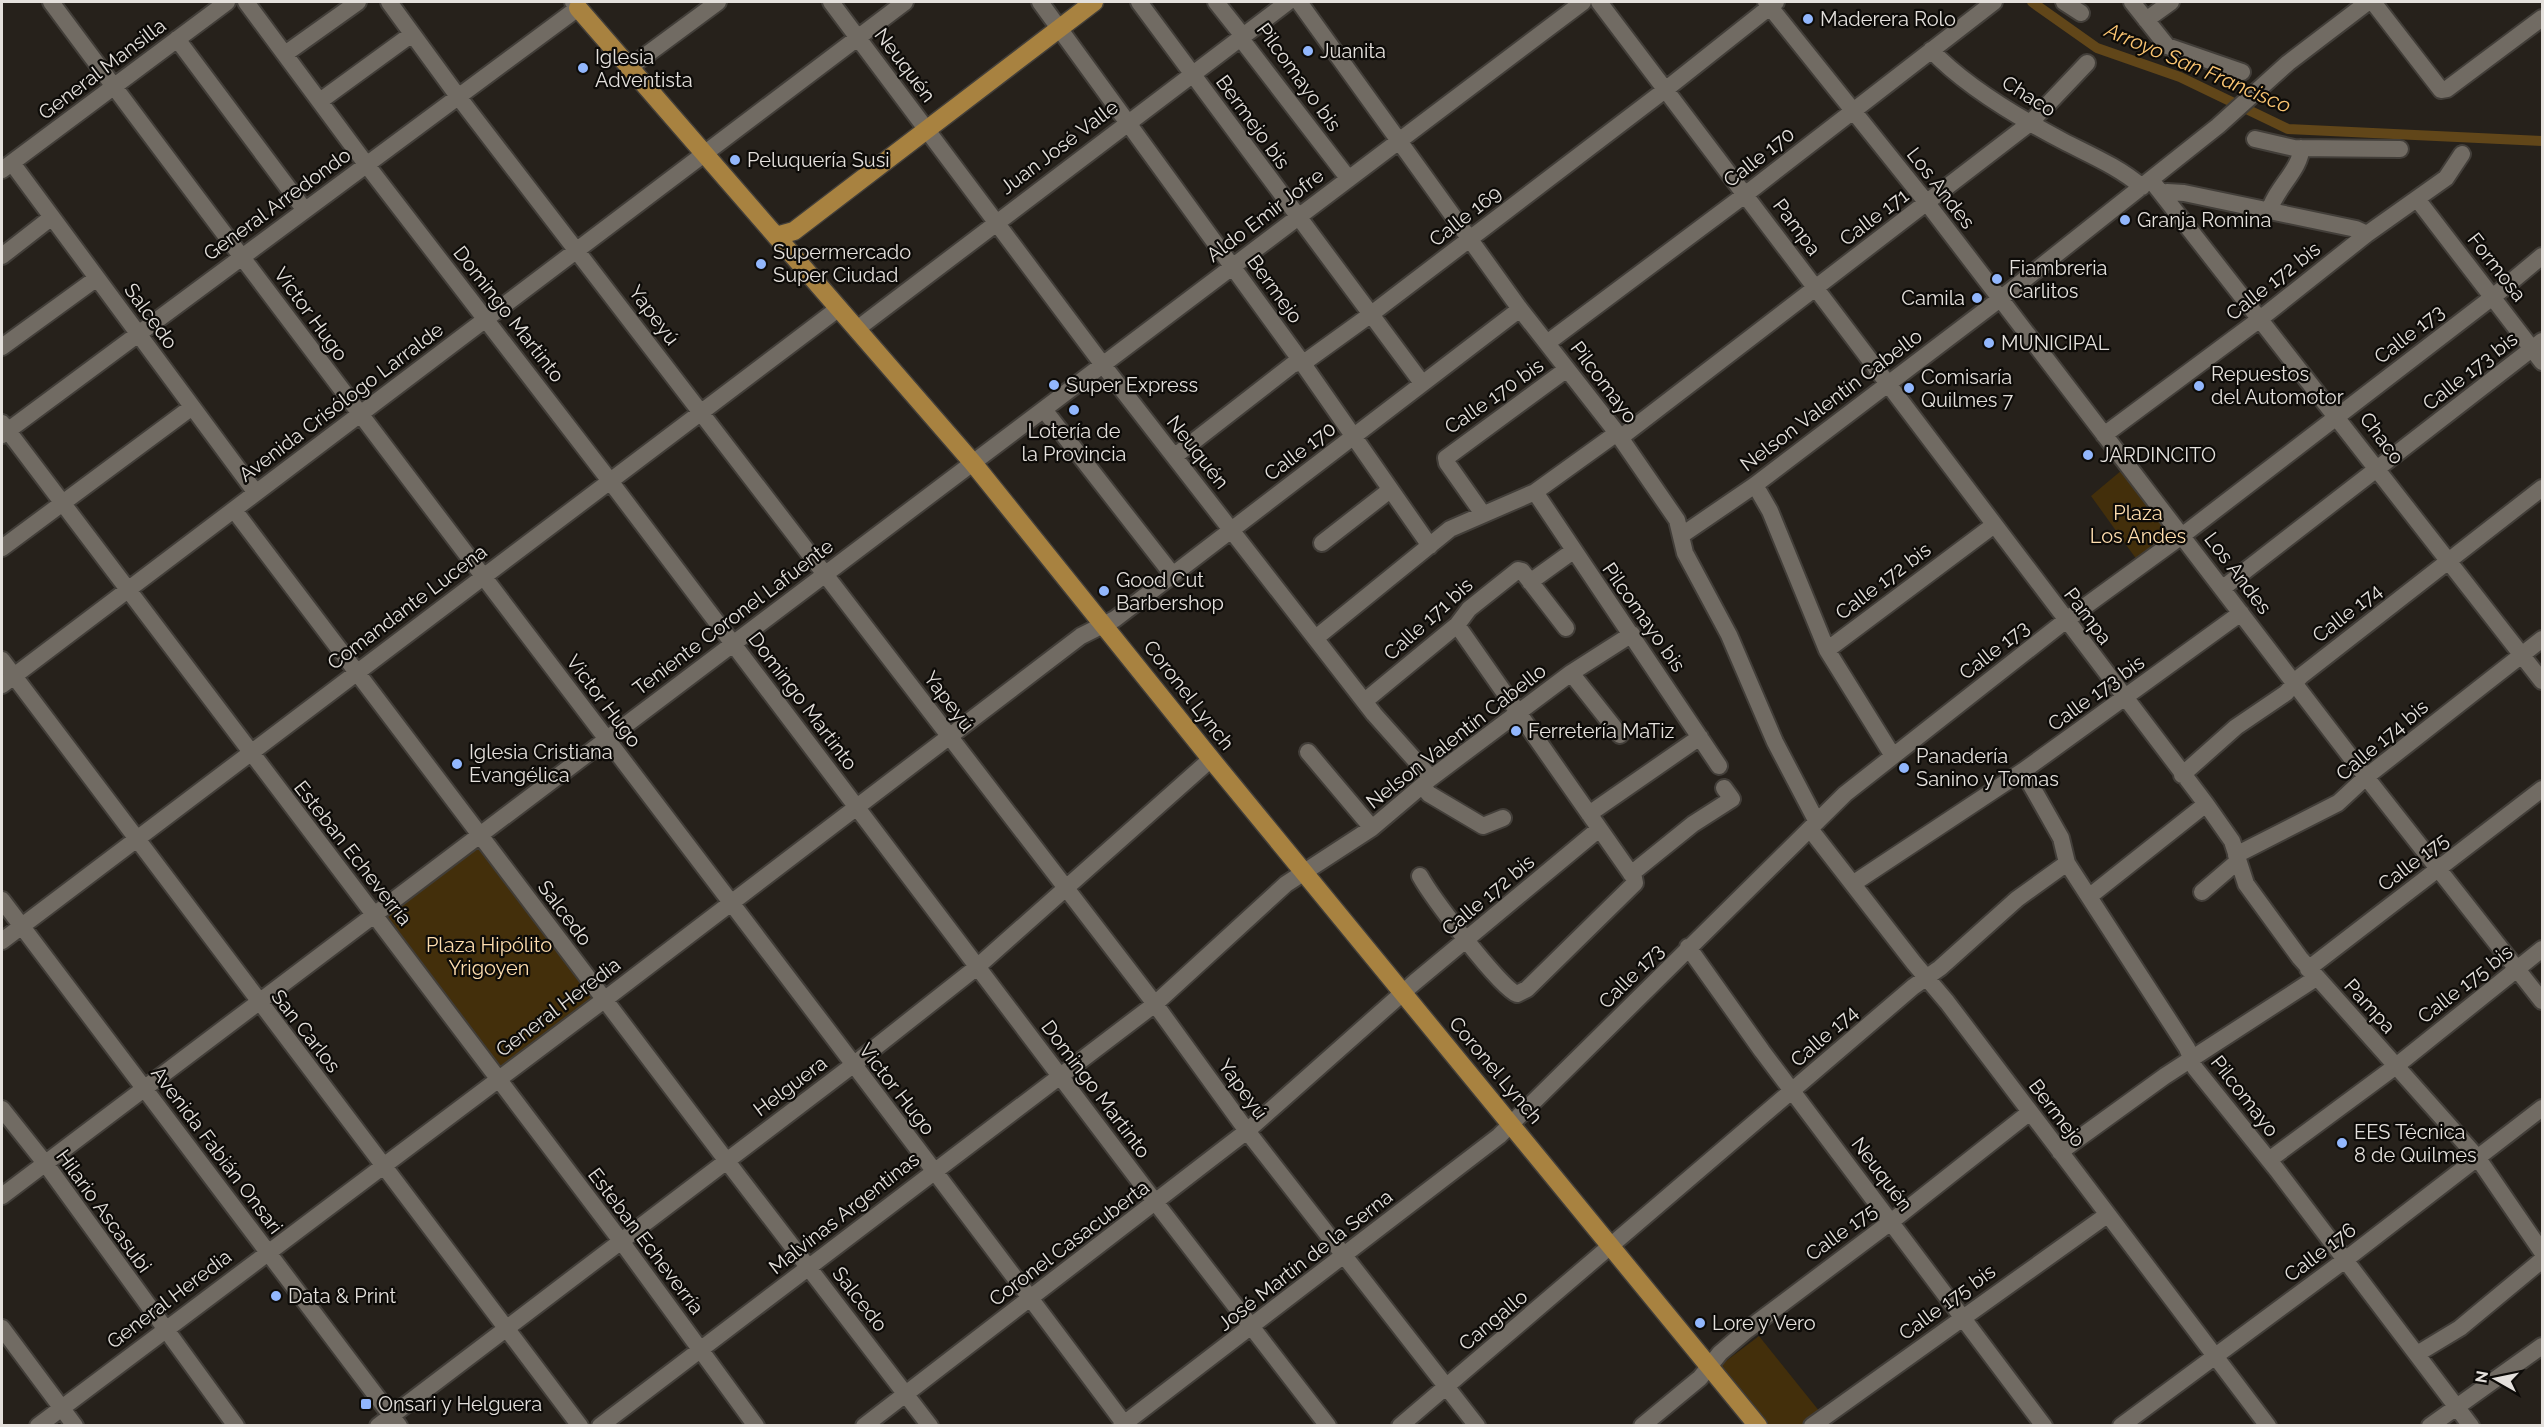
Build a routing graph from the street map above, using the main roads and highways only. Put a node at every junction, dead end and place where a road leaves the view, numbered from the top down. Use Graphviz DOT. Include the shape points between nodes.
graph roads {
  1 [pos="1077,2"];
  2 [pos="1094,2"];
  3 [pos="575,4"];
  4 [pos="1056,24"];
  5 [pos="776,236"];
  6 [pos="1758,1425"];
  1 -- 4 [label="main road"];
  2 -- 4 [label="main road"];
  3 -- 5 [label="main road, Coronel Lynch"];
  4 -- 5 [label="main road" via="923,125 794,231"];
  5 -- 6 [label="main road, Coronel Lynch" via="973,463 1210,759"];
}
